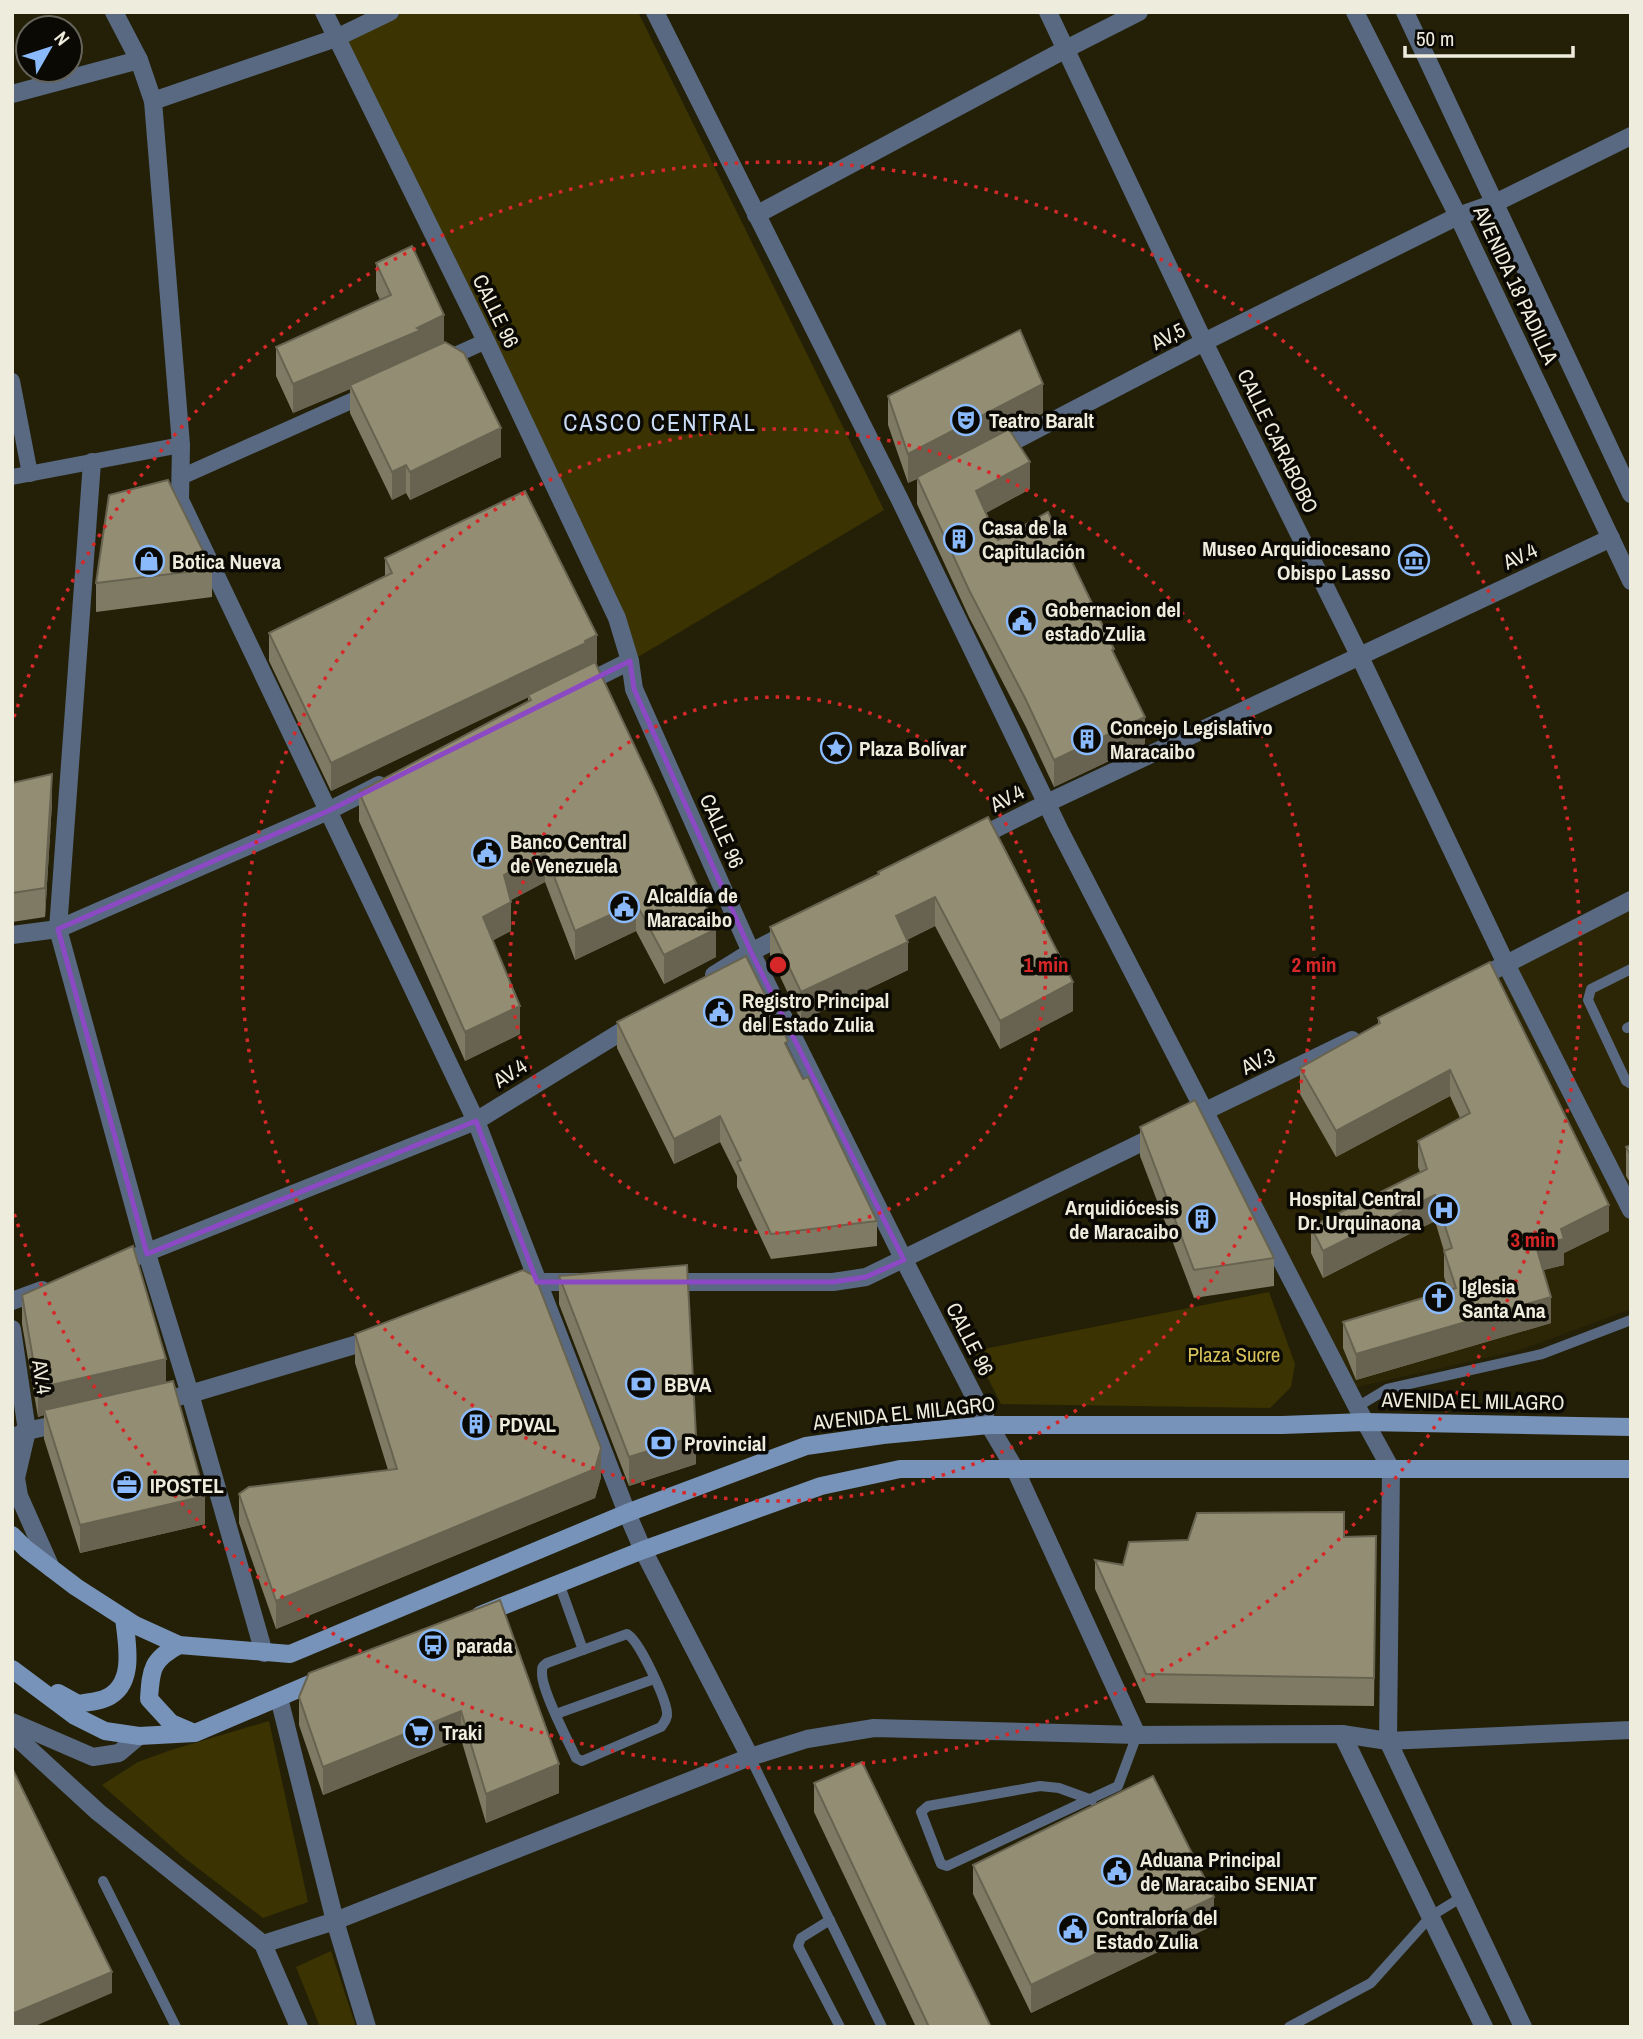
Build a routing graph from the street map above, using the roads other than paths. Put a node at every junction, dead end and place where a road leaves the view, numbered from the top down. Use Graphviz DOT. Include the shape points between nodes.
graph roads {
  1 [pos="114,12"];
  2 [pos="324,12"];
  3 [pos="390,12"];
  4 [pos="655,12"];
  5 [pos="1048,12"];
  6 [pos="1139,12"];
  7 [pos="1356,12"];
  8 [pos="1405,12"];
  9 [pos="336,38"];
  10 [pos="1066,49"];
  11 [pos="139,60"];
  12 [pos="12,94"];
  13 [pos="153,101"];
  14 [pos="1631,136"];
  15 [pos="1495,203"];
  16 [pos="756,215"];
  17 [pos="1458,216"];
  18 [pos="486,341"];
  19 [pos="1205,342"];
  20 [pos="422,369"];
  21 [pos="12,381"];
  22 [pos="384,386"];
  23 [pos="181,445"];
  24 [pos="985,456"];
  25 [pos="92,462"];
  26 [pos="30,474"];
  27 [pos="12,477"];
  28 [pos="181,477"];
  29 [pos="1631,494"];
  30 [pos="1611,538"];
  31 [pos="1631,581"];
  32 [pos="1360,657"];
  33 [pos="630,661"];
  34 [pos="569,691"];
  35 [pos="400,775"];
  36 [pos="1047,803"];
  37 [pos="328,811"];
  38 [pos="961,846"];
  39 [pos="1631,900"];
  40 [pos="800,927"];
  41 [pos="58,929"];
  42 [pos="12,934"];
  43 [pos="751,952"];
  44 [pos="1506,964"];
  45 [pos="1631,969"];
  46 [pos="693,987"];
  47 [pos="1457,988"];
  48 [pos="648,1016"];
  49 [pos="1370,1031"];
  50 [pos="1631,1084"];
  51 [pos="1206,1111"];
  52 [pos="476,1121"];
  53 [pos="1631,1210"];
  54 [pos="147,1254"];
  55 [pos="904,1260"];
  56 [pos="98,1271"];
  57 [pos="537,1282"];
  58 [pos="604,1282"];
  59 [pos="645,1282"];
  60 [pos="61,1284"];
  61 [pos="511,1291"];
  62 [pos="12,1301"];
  63 [pos="1631,1320"];
  64 [pos="12,1329"];
  65 [pos="393,1332"];
  66 [pos="190,1395"];
  67 [pos="136,1406"];
  68 [pos="1361,1415"];
  69 [pos="82,1419"];
  70 [pos="989,1425"];
  71 [pos="1631,1427"];
  72 [pos="20,1434"];
  73 [pos="1015,1469"];
  74 [pos="1391,1469"];
  75 [pos="1631,1469"];
  76 [pos="627,1513"];
  77 [pos="12,1535"];
  78 [pos="643,1550"];
  79 [pos="51,1568"];
  80 [pos="559,1584"];
  81 [pos="124,1618"];
  82 [pos="470,1619"];
  83 [pos="179,1645"];
  84 [pos="583,1650"];
  85 [pos="264,1653"];
  86 [pos="12,1668"];
  87 [pos="342,1671"];
  88 [pos="654,1679"];
  89 [pos="279,1698"];
  90 [pos="555,1714"];
  91 [pos="12,1722"];
  92 [pos="1631,1730"];
  93 [pos="12,1733"];
  94 [pos="195,1733"];
  95 [pos="1342,1734"];
  96 [pos="1137,1735"];
  97 [pos="139,1736"];
  98 [pos="1388,1741"];
  99 [pos="750,1758"];
  100 [pos="1093,1800"];
  101 [pos="103,1881"];
  102 [pos="1462,1898"];
  103 [pos="1431,1916"];
  104 [pos="830,1920"];
  105 [pos="335,1921"];
  106 [pos="263,1944"];
  107 [pos="176,2027"];
  108 [pos="299,2027"];
  109 [pos="367,2027"];
  110 [pos="840,2027"];
  111 [pos="882,2027"];
  112 [pos="1289,2027"];
  113 [pos="1483,2027"];
  114 [pos="1523,2027"];
  1 -- 11 [label="street"];
  2 -- 9 [label="street, CALLE 96"];
  3 -- 9 [label="street"];
  4 -- 16 [label="street"];
  5 -- 10 [label="street, CALLE CARABOBO"];
  6 -- 10 [label="street"];
  7 -- 17 [label="street, AVENIDA 18 PADILLA"];
  8 -- 15 [label="street, AVENIDA 18 PADILLA"];
  9 -- 13 [label="street"];
  9 -- 18 [label="street, CALLE 96"];
  10 -- 16 [label="street"];
  10 -- 19 [label="street, CALLE CARABOBO"];
  11 -- 12 [label="street"];
  11 -- 13 [label="street"];
  13 -- 23 [label="street"];
  14 -- 15 [label="street, AV,5"];
  15 -- 17 [label="street, AV,5"];
  15 -- 29 [label="street, AVENIDA 18 PADILLA"];
  16 -- 36 [label="street" via="906,497"];
  17 -- 19 [label="street, AV,5"];
  17 -- 30 [label="street, AVENIDA 18 PADILLA"];
  18 -- 20 [label="street"];
  18 -- 33 [label="street, CALLE 96" via="617,618"];
  19 -- 24 [label="street, AV,5"];
  19 -- 32 [label="street, CALLE CARABOBO"];
  21 -- 26 [label="street"];
  22 -- 28 [label="street"];
  23 -- 25 [label="street"];
  23 -- 28 [label="street"];
  25 -- 26 [label="street"];
  25 -- 41 [label="street"];
  26 -- 27 [label="street"];
  28 -- 37 [label="street" via="180,500"];
  30 -- 31 [label="street, AVENIDA 18 PADILLA"];
  30 -- 32 [label="street, AV.4"];
  32 -- 36 [label="street, AV.4"];
  32 -- 44 [label="street, CALLE CARABOBO"];
  33 -- 34 [label="street"];
  33 -- 43 [label="street, CALLE 96" via="635,689"];
  35 -- 37 [label="street"];
  36 -- 38 [label="street, AV.4"];
  36 -- 51 [label="street"];
  37 -- 41 [label="street"];
  37 -- 52 [label="street"];
  39 -- 44 [label="street"];
  40 -- 43 [label="street"];
  41 -- 42 [label="street"];
  41 -- 54 [label="street"];
  43 -- 46 [label="street"];
  43 -- 55 [label="street, CALLE 96"];
  44 -- 47 [label="street"];
  44 -- 53 [label="street, CALLE CARABOBO"];
  45 -- 50 [label="lane" via="1591,989 1588,1000"];
  48 -- 52 [label="street, AV.4"];
  49 -- 51 [label="street, AV.3"];
  51 -- 55 [label="street, AV.3"];
  51 -- 68 [label="street"];
  52 -- 54 [label="street, AV.4"];
  52 -- 57 [label="street"];
  54 -- 56 [label="street, AV.4"];
  54 -- 66 [label="street"];
  55 -- 59 [label="street, AV.3" via="866,1277 833,1282"];
  55 -- 70 [label="street, CALLE 96"];
  57 -- 58 [label="street"];
  57 -- 61 [label="street"];
  57 -- 76 [label="street"];
  60 -- 62 [label="street"];
  63 -- 68 [label="lane" via="1542,1354 1387,1389"];
  64 -- 72 [label="street, AV.4"];
  65 -- 66 [label="street"];
  66 -- 67 [label="street"];
  66 -- 85 [label="street"];
  68 -- 70 [label="main road, AVENIDA EL MILAGRO" via="1282,1425"];
  68 -- 71 [label="main road, AVENIDA EL MILAGRO"];
  68 -- 74 [label="street"];
  69 -- 72 [label="street"];
  70 -- 73 [label="street, CALLE 96"];
  70 -- 76 [label="main road, AVENIDA EL MILAGRO" via="806,1446"];
  72 -- 79 [label="street" via="19,1496"];
  73 -- 74 [label="main road"];
  73 -- 78 [label="main road" via="900,1469 821,1486"];
  73 -- 96 [label="street, CALLE 96"];
  74 -- 75 [label="main road"];
  74 -- 98 [label="street"];
  76 -- 78 [label="street"];
  76 -- 85 [label="main road, AVENIDA EL MILAGRO" via="290,1654"];
  77 -- 79 [label="main road"];
  78 -- 80 [label="main road"];
  78 -- 99 [label="street"];
  79 -- 81 [label="main road"];
  80 -- 82 [label="main road"];
  80 -- 84 [label="lane"];
  81 -- 83 [label="main road"];
  81 -- 86 [label="main road" via="125,1679 108,1698 78,1704"];
  83 -- 85 [label="main road, AVENIDA EL MILAGRO"];
  83 -- 94 [label="main road" via="162,1654 150,1674 149,1699 171,1723"];
  84 -- 88 [label="lane" via="627,1634 637,1642"];
  84 -- 90 [label="lane" via="542,1667"];
  86 -- 97 [label="main road" via="75,1716 105,1731"];
  87 -- 89 [label="main road"];
  88 -- 90 [label="lane"];
  88 -- 90 [label="lane" via="667,1713 661,1727 582,1761 576,1758"];
  89 -- 94 [label="main road"];
  89 -- 105 [label="street"];
  91 -- 97 [label="street" via="93,1757 119,1753"];
  92 -- 98 [label="street"];
  93 -- 106 [label="street" via="98,1812"];
  94 -- 97 [label="main road"];
  95 -- 96 [label="street"];
  95 -- 98 [label="street"];
  95 -- 103 [label="street"];
  96 -- 99 [label="street" via="874,1728 807,1739"];
  96 -- 100 [label="lane" via="1118,1786"];
  98 -- 102 [label="street"];
  99 -- 104 [label="lane"];
  99 -- 105 [label="street"];
  100 -- 100 [label="lane" via="1040,1786 928,1806 921,1812 941,1864 947,1866"];
  101 -- 107 [label="lane"];
  102 -- 103 [label="lane"];
  102 -- 114 [label="street"];
  103 -- 112 [label="lane" via="1371,1983"];
  103 -- 113 [label="street"];
  104 -- 110 [label="lane" via="801,1938 798,1946"];
  104 -- 111 [label="lane"];
  105 -- 106 [label="street"];
  105 -- 109 [label="street"];
  106 -- 108 [label="street"];
}
